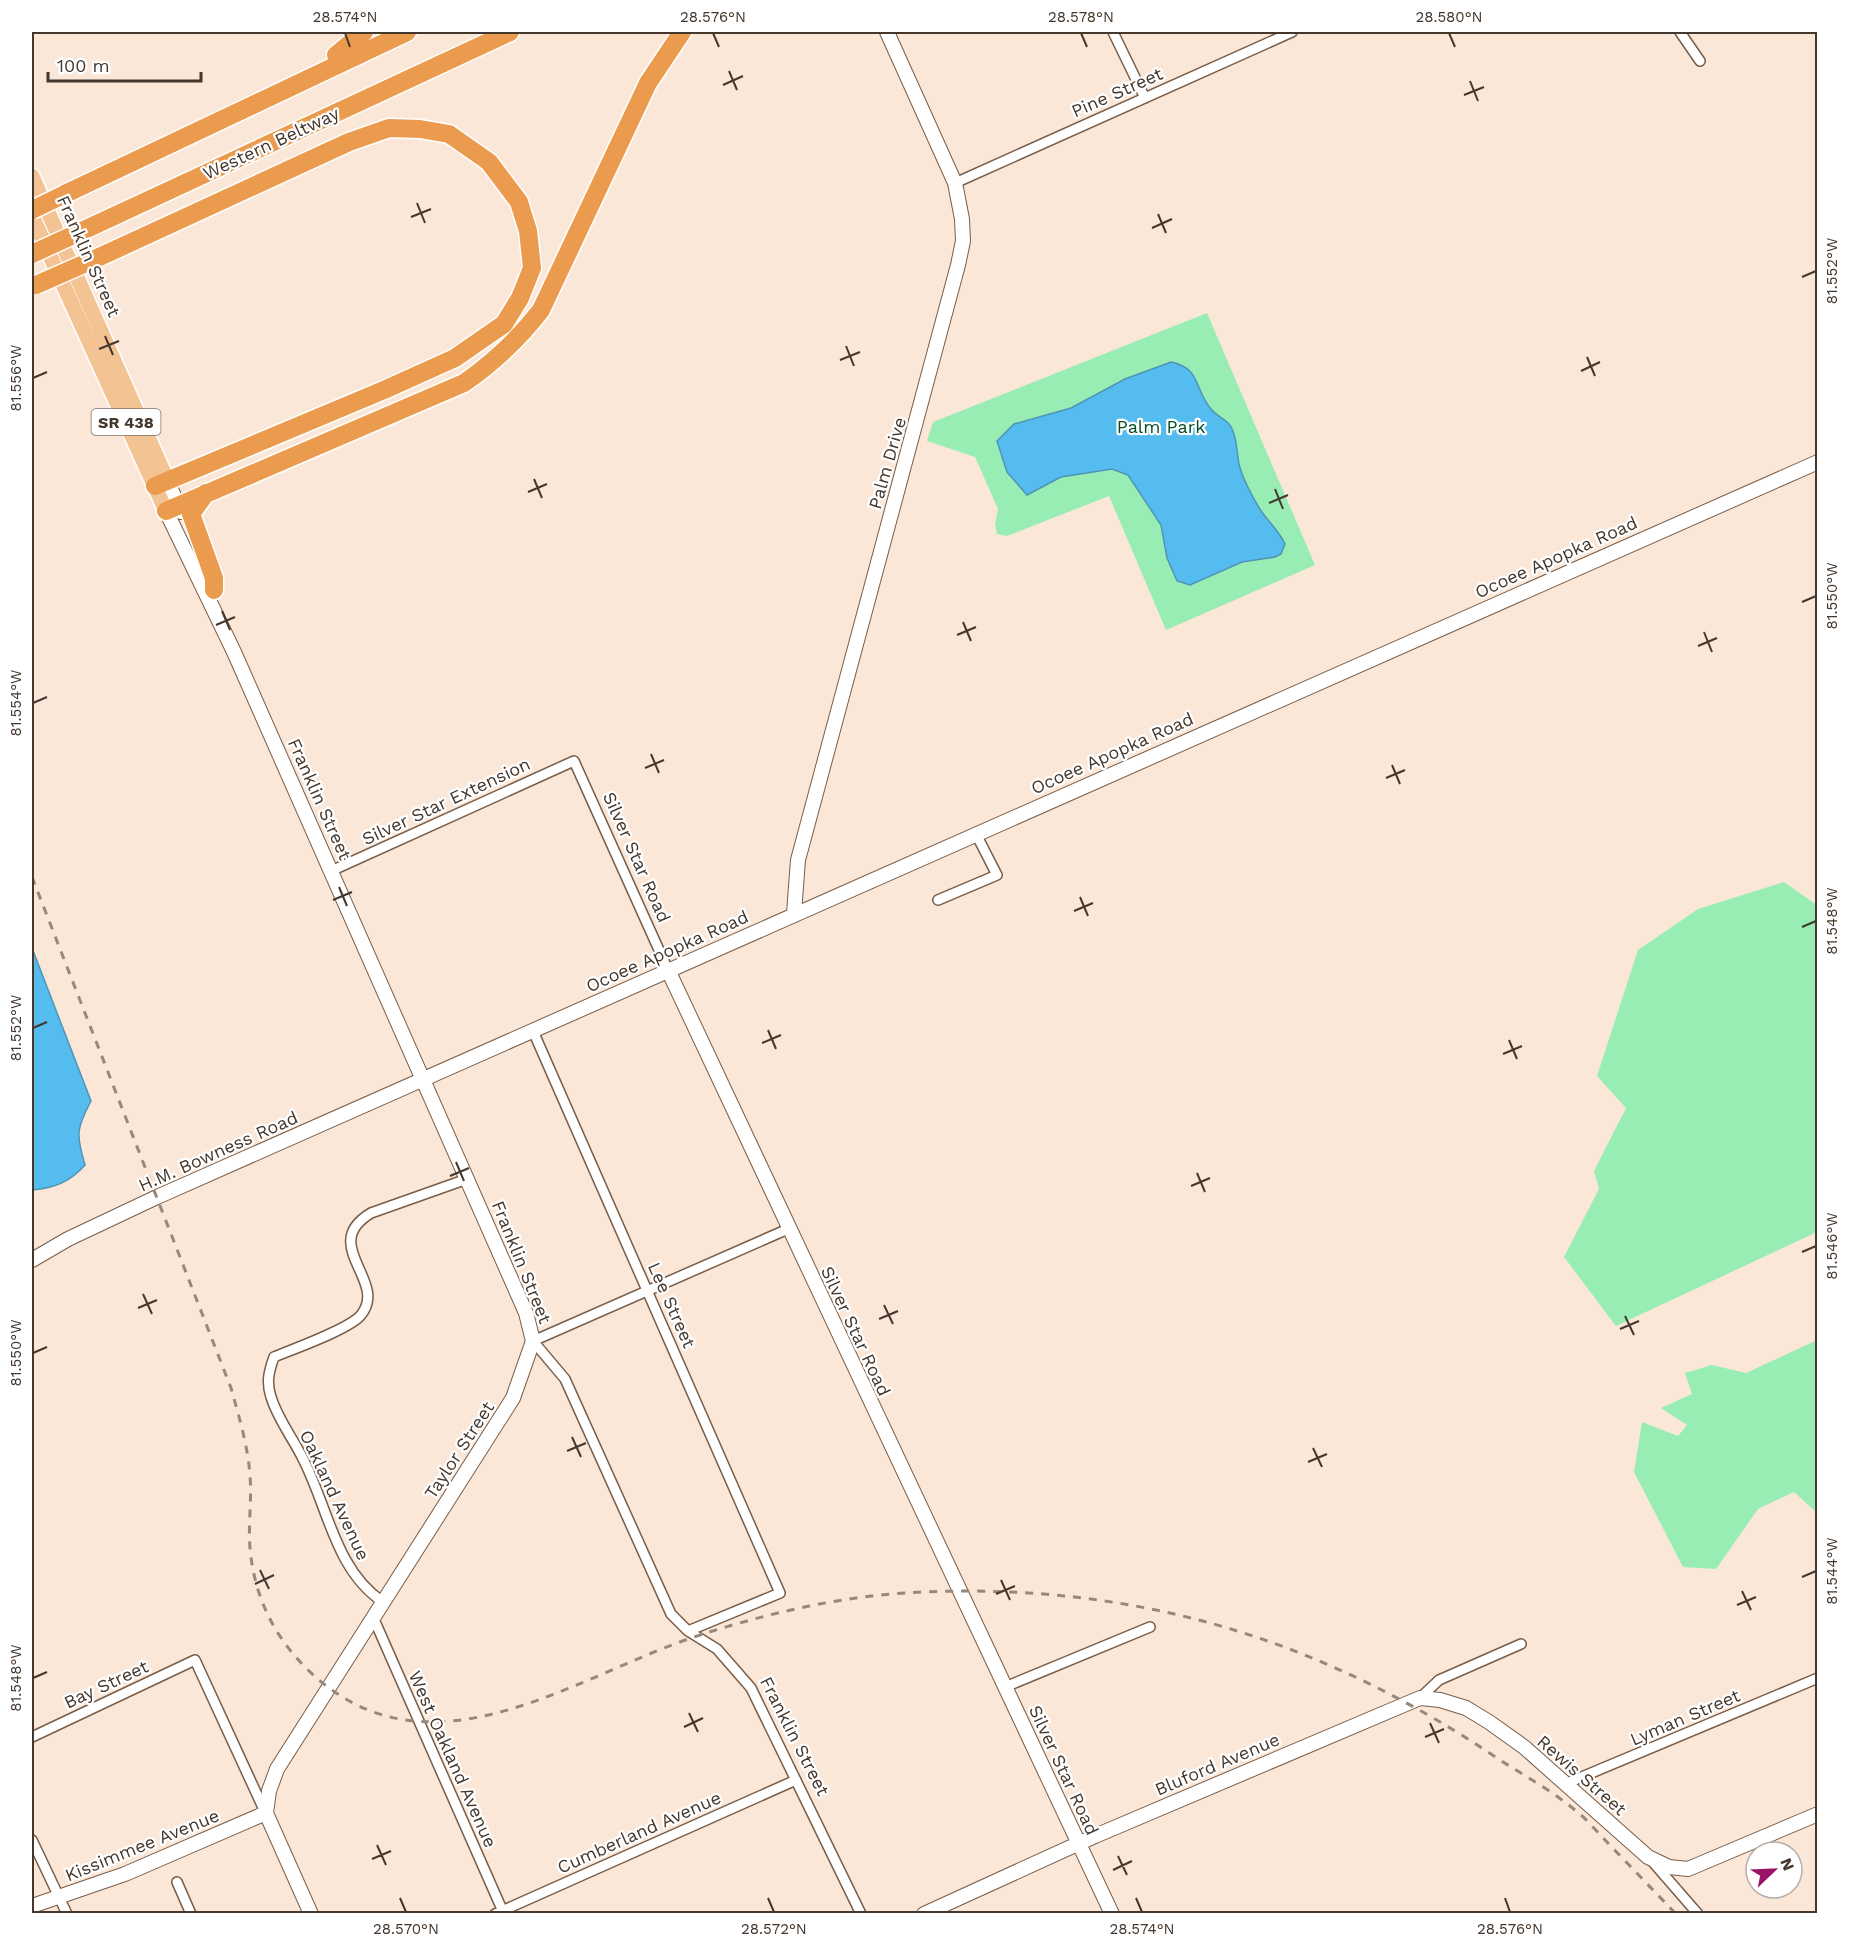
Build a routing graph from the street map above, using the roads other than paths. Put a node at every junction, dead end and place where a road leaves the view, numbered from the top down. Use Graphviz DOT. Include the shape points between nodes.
graph roads {
  1 [pos="364,32"];
  2 [pos="407,32"];
  3 [pos="510,32"];
  4 [pos="682,32"];
  5 [pos="887,32"];
  6 [pos="1113,32"];
  7 [pos="1292,32"];
  8 [pos="1680,32"];
  9 [pos="1700,61"];
  10 [pos="295,83"];
  11 [pos="1145,98"];
  12 [pos="32,176"];
  13 [pos="955,183"];
  14 [pos="37,206"];
  15 [pos="32,216"];
  16 [pos="32,254"];
  17 [pos="34,286"];
  18 [pos="1818,462"];
  19 [pos="161,483"];
  20 [pos="207,491"];
  21 [pos="172,508"];
  22 [pos="214,590"];
  23 [pos="234,652"];
  24 [pos="574,760"];
  25 [pos="976,834"];
  26 [pos="331,871"];
  27 [pos="938,900"];
  28 [pos="794,913"];
  29 [pos="668,970"];
  30 [pos="533,1031"];
  31 [pos="422,1080"];
  32 [pos="467,1179"];
  33 [pos="788,1228"];
  34 [pos="32,1260"];
  35 [pos="647,1289"];
  36 [pos="533,1341"];
  37 [pos="383,1602"];
  38 [pos="373,1617"];
  39 [pos="1150,1627"];
  40 [pos="688,1631"];
  41 [pos="1521,1644"];
  42 [pos="1818,1678"];
  43 [pos="1005,1687"];
  44 [pos="1420,1698"];
  45 [pos="32,1737"];
  46 [pos="796,1780"];
  47 [pos="1565,1784"];
  48 [pos="1818,1814"];
  49 [pos="267,1816"];
  50 [pos="32,1840"];
  51 [pos="1079,1843"];
  52 [pos="1648,1857"];
  53 [pos="177,1882"];
  54 [pos="59,1897"];
  55 [pos="32,1906"];
  56 [pos="951,1908"];
  57 [pos="500,1912"];
  58 [pos="67,1914"];
  59 [pos="191,1914"];
  60 [pos="311,1914"];
  61 [pos="861,1914"];
  62 [pos="924,1914"];
  63 [pos="1112,1914"];
  64 [pos="1698,1914"];
  1 -- 10 [label="highway"];
  2 -- 10 [label="highway"];
  3 -- 16 [label="highway, Western Beltway, bridge"];
  4 -- 20 [label="highway" via="648,82 541,310 519,339 464,383"];
  5 -- 13 [label="main road, Palm Drive"];
  6 -- 11 [label="street"];
  7 -- 11 [label="street, Pine Street"];
  8 -- 9 [label="street"];
  10 -- 14 [label="highway, bridge"];
  11 -- 13 [label="street, Pine Street"];
  12 -- 14 [label="main road, Franklin Street"];
  13 -- 28 [label="main road, Palm Drive" via="963,241 958,265 798,860"];
  14 -- 19 [label="main road, Franklin Street / SR 438"];
  15 -- 19 [label="main road, Franklin Street / SR 438"];
  17 -- 19 [label="highway, bridge" via="350,142 389,128 449,134 489,162 519,202 528,231 532,268 504,324 481,343 384,390"];
  18 -- 25 [label="main road, Ocoee Apopka Road"];
  19 -- 21 [label="main road, Franklin Street / SR 438"];
  20 -- 21 [label="highway"];
  20 -- 22 [label="highway" via="192,514 214,578"];
  21 -- 22 [label="main road, Franklin Street / SR 438"];
  21 -- 23 [label="main road, Franklin Street / SR 438"];
  22 -- 23 [label="main road, Franklin Street / SR 438"];
  23 -- 26 [label="main road, Franklin Street / SR 438"];
  24 -- 26 [label="street, Silver Star Extension"];
  24 -- 29 [label="street, Silver Star Road"];
  25 -- 27 [label="street" via="997,875"];
  25 -- 28 [label="main road, Ocoee Apopka Road"];
  26 -- 31 [label="main road, Franklin Street / SR 438"];
  28 -- 29 [label="main road, Ocoee Apopka Road"];
  29 -- 30 [label="main road, Ocoee Apopka Road"];
  29 -- 33 [label="main road, Silver Star Road"];
  30 -- 31 [label="main road, Ocoee Apopka Road"];
  30 -- 35 [label="street, Lee Street"];
  31 -- 32 [label="main road, Franklin Street"];
  31 -- 34 [label="main road, H.M. Bowness Road" via="127,1211"];
  32 -- 36 [label="main road, Franklin Street" via="526,1313"];
  32 -- 37 [label="street, Oakland Avenue" via="370,1213 358,1221 349,1240 367,1291 366,1307 352,1323 274,1357 267,1375 270,1396 318,1491 344,1557 357,1579"];
  33 -- 35 [label="street"];
  33 -- 43 [label="main road, Silver Star Road"];
  35 -- 36 [label="street"];
  35 -- 40 [label="street, Lee Street" via="780,1593"];
  36 -- 37 [label="main road, Taylor Street" via="513,1398"];
  36 -- 40 [label="street, Franklin Street" via="565,1379 664,1602"];
  37 -- 38 [label="main road, Taylor Street"];
  38 -- 49 [label="main road, Taylor Street" via="277,1769 269,1791"];
  38 -- 57 [label="street, West Oakland Avenue"];
  39 -- 43 [label="street"];
  40 -- 46 [label="street, Franklin Street" via="717,1648 751,1688"];
  41 -- 44 [label="street, Bluford Avenue" via="1439,1680"];
  42 -- 47 [label="street, Lyman Street"];
  43 -- 51 [label="main road, Silver Star Road"];
  44 -- 47 [label="main road, Rewis Street" via="1466,1708 1524,1747"];
  44 -- 51 [label="main road, Bluford Avenue"];
  45 -- 49 [label="street, Bay Street" via="195,1660"];
  46 -- 57 [label="street, Cumberland Avenue"];
  46 -- 61 [label="street, Franklin Street"];
  47 -- 52 [label="main road, Rewis Street"];
  48 -- 52 [label="main road" via="1688,1869 1669,1867"];
  49 -- 54 [label="main road, Kissimmee Avenue"];
  49 -- 60 [label="main road"];
  50 -- 54 [label="street"];
  51 -- 56 [label="main road, Bluford Avenue"];
  51 -- 63 [label="main road, Silver Star Road"];
  52 -- 64 [label="street, Rewis Street"];
  53 -- 59 [label="street"];
  54 -- 55 [label="main road, Kissimmee Avenue"];
  54 -- 58 [label="street"];
  56 -- 62 [label="main road, Bluford Avenue"];
}
